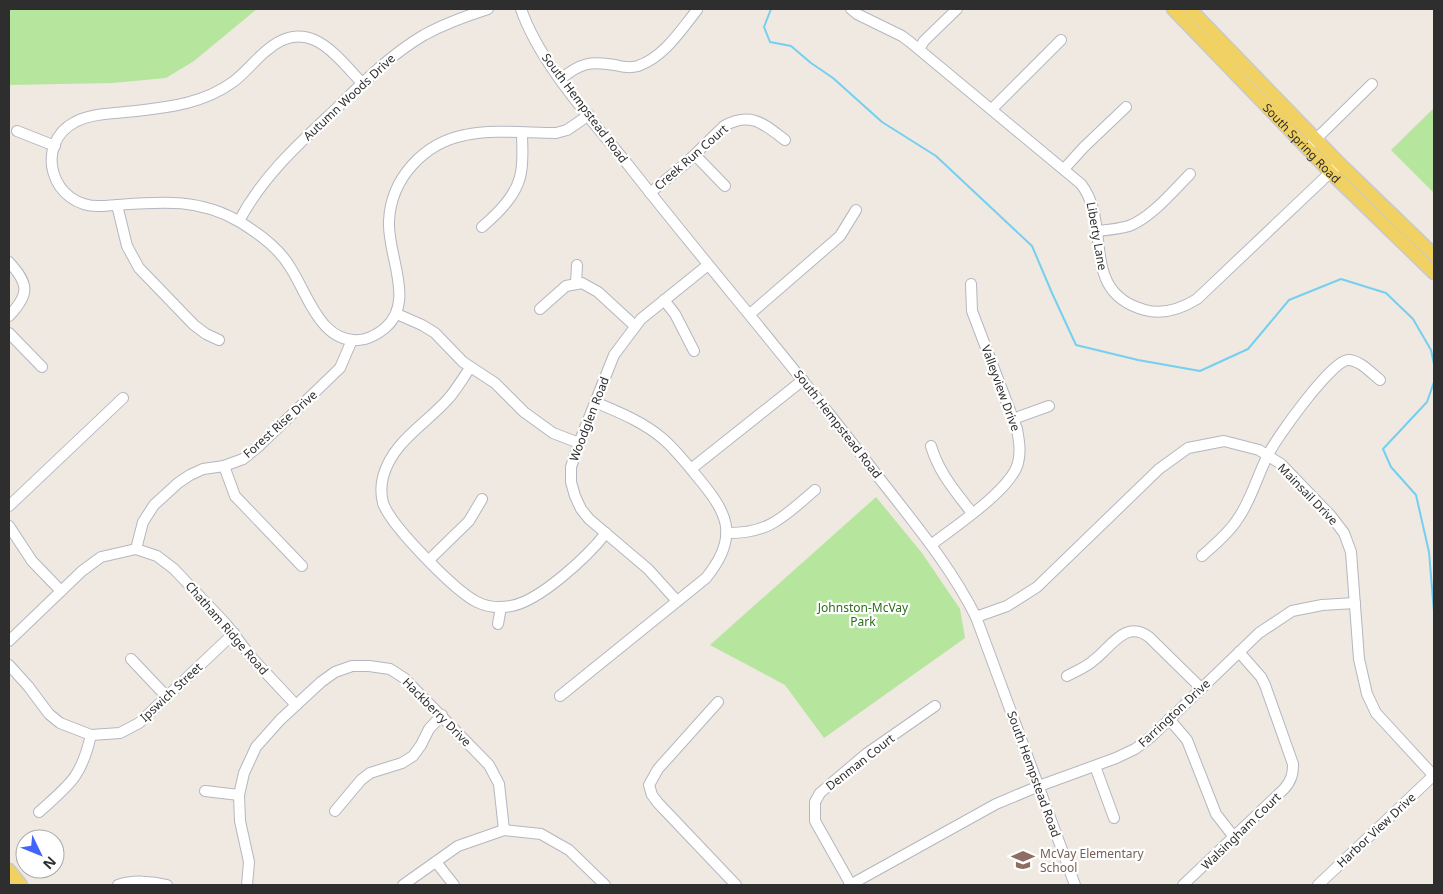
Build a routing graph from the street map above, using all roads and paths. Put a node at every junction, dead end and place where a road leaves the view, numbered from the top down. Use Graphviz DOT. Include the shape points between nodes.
graph roads {
  1 [pos="488,9"];
  2 [pos="521,9"];
  3 [pos="851,9"];
  4 [pos="957,9"];
  5 [pos="1173,9"];
  6 [pos="1190,9"];
  7 [pos="697,10"];
  8 [pos="1061,40"];
  9 [pos="919,49"];
  10 [pos="1242,72"];
  11 [pos="561,79"];
  12 [pos="362,83"];
  13 [pos="1372,84"];
  14 [pos="1126,107"];
  15 [pos="992,109"];
  16 [pos="589,115"];
  17 [pos="17,132"];
  18 [pos="522,133"];
  19 [pos="785,140"];
  20 [pos="1312,143"];
  21 [pos="55,146"];
  22 [pos="695,155"];
  23 [pos="1335,168"];
  24 [pos="1064,169"];
  25 [pos="1190,174"];
  26 [pos="725,186"];
  27 [pos="650,192"];
  28 [pos="116,205"];
  29 [pos="856,210"];
  30 [pos="239,221"];
  31 [pos="482,227"];
  32 [pos="1098,231"];
  33 [pos="1434,256"];
  34 [pos="9,262"];
  35 [pos="577,264"];
  36 [pos="708,265"];
  37 [pos="1434,273"];
  38 [pos="576,283"];
  39 [pos="971,284"];
  40 [pos="664,300"];
  41 [pos="540,309"];
  42 [pos="397,314"];
  43 [pos="750,314"];
  44 [pos="9,316"];
  45 [pos="635,326"];
  46 [pos="9,333"];
  47 [pos="219,340"];
  48 [pos="352,340"];
  49 [pos="694,351"];
  50 [pos="42,367"];
  51 [pos="470,368"];
  52 [pos="803,380"];
  53 [pos="1380,380"];
  54 [pos="123,398"];
  55 [pos="595,402"];
  56 [pos="1048,406"];
  57 [pos="1013,419"];
  58 [pos="579,443"];
  59 [pos="931,446"];
  60 [pos="1268,454"];
  61 [pos="224,466"];
  62 [pos="690,469"];
  63 [pos="815,490"];
  64 [pos="482,499"];
  65 [pos="9,506"];
  66 [pos="972,512"];
  67 [pos="9,526"];
  68 [pos="606,533"];
  69 [pos="726,533"];
  70 [pos="931,545"];
  71 [pos="136,549"];
  72 [pos="1202,556"];
  73 [pos="429,560"];
  74 [pos="302,566"];
  75 [pos="61,591"];
  76 [pos="677,601"];
  77 [pos="1355,603"];
  78 [pos="500,607"];
  79 [pos="976,617"];
  80 [pos="498,624"];
  81 [pos="234,633"];
  82 [pos="9,641"];
  83 [pos="1239,652"];
  84 [pos="131,659"];
  85 [pos="9,665"];
  86 [pos="1066,676"];
  87 [pos="1201,688"];
  88 [pos="560,696"];
  89 [pos="167,697"];
  90 [pos="718,702"];
  91 [pos="296,705"];
  92 [pos="935,706"];
  93 [pos="442,715"];
  94 [pos="1169,719"];
  95 [pos="91,735"];
  96 [pos="1095,766"];
  97 [pos="1434,776"];
  98 [pos="1039,786"];
  99 [pos="205,791"];
  100 [pos="239,795"];
  101 [pos="335,811"];
  102 [pos="39,812"];
  103 [pos="1114,818"];
  104 [pos="504,830"];
  105 [pos="1234,837"];
  106 [pos="436,862"];
  107 [pos="9,870"];
  108 [pos="21,885"];
  109 [pos="118,885"];
  110 [pos="166,885"];
  111 [pos="247,885"];
  112 [pos="403,885"];
  113 [pos="454,885"];
  114 [pos="605,885"];
  115 [pos="736,885"];
  116 [pos="850,885"];
  117 [pos="1075,885"];
  118 [pos="1183,885"];
  119 [pos="1318,885"];
  1 -- 12 [label="street, Autumn Woods Drive" via="451,21 423,36"];
  2 -- 11 [label="street, South Hempstead Road" via="549,64"];
  3 -- 9 [label="street, Liberty Lane" via="902,36"];
  4 -- 9 [label="street"];
  5 -- 10 [label="main road, South Spring Road"];
  6 -- 10 [label="main road, South Spring Road"];
  7 -- 11 [label="street" via="678,34 648,60 636,66 622,67 586,63"];
  8 -- 15 [label="street"];
  9 -- 15 [label="street, Liberty Lane"];
  10 -- 20 [label="main road, South Spring Road"];
  11 -- 16 [label="street, South Hempstead Road"];
  12 -- 21 [label="street" via="317,40 300,36 282,39 233,82 209,96 187,104 76,121 63,131"];
  12 -- 30 [label="street, Autumn Woods Drive" via="278,165"];
  13 -- 20 [label="street"];
  14 -- 24 [label="street"];
  15 -- 24 [label="street, Liberty Lane"];
  16 -- 18 [label="street" via="567,130 556,133"];
  16 -- 27 [label="street, South Hempstead Road"];
  17 -- 21 [label="street"];
  18 -- 31 [label="street" via="520,176 514,192"];
  18 -- 42 [label="street" via="466,134 445,140 411,165 391,203 388,223 400,291"];
  19 -- 22 [label="street, Creek Run Court" via="761,122 738,119 724,126"];
  20 -- 23 [label="main road, South Spring Road"];
  21 -- 28 [label="street" via="51,164 53,173 61,189 72,200 92,206"];
  22 -- 26 [label="street"];
  22 -- 27 [label="street, Creek Run Court"];
  23 -- 32 [label="street, Liberty Lane" via="1204,293 1178,309 1149,311 1138,308 1118,294 1101,266"];
  23 -- 33 [label="main road, South Spring Road"];
  23 -- 37 [label="main road, South Spring Road"];
  24 -- 32 [label="street, Liberty Lane" via="1093,203"];
  25 -- 32 [label="street" via="1140,220 1129,226"];
  27 -- 36 [label="street, South Hempstead Road"];
  28 -- 30 [label="street" via="150,202 192,204"];
  28 -- 47 [label="street" via="127,246 139,268 194,325"];
  29 -- 43 [label="street" via="840,236"];
  30 -- 48 [label="street" via="270,243 289,265 320,322 332,332"];
  34 -- 44 [label="street" via="21,276 26,290"];
  35 -- 38 [label="street"];
  36 -- 40 [label="street, Woodglen Road"];
  36 -- 43 [label="street, South Hempstead Road"];
  38 -- 41 [label="street" via="566,286"];
  38 -- 45 [label="street" via="592,288"];
  39 -- 57 [label="street, Valleyview Drive" via="972,311"];
  40 -- 45 [label="street, Woodglen Road"];
  40 -- 49 [label="street"];
  42 -- 48 [label="street" via="378,334"];
  42 -- 51 [label="street" via="435,333"];
  43 -- 52 [label="street, South Hempstead Road"];
  45 -- 55 [label="street, Woodglen Road" via="614,355"];
  46 -- 50 [label="street"];
  48 -- 61 [label="street, Forest Rise Drive" via="344,362 328,380 259,446 243,459"];
  51 -- 58 [label="street" via="496,383 524,412 553,433"];
  51 -- 73 [label="street" via="449,398 393,454 383,477 383,503 389,514"];
  52 -- 62 [label="street"];
  52 -- 70 [label="street, South Hempstead Road"];
  53 -- 60 [label="street" via="1346,356 1294,415"];
  54 -- 65 [label="street"];
  55 -- 58 [label="street, Woodglen Road"];
  55 -- 62 [label="street" via="655,432"];
  56 -- 57 [label="street"];
  57 -- 66 [label="street, Valleyview Drive" via="1020,447 1018,465 999,492"];
  58 -- 68 [label="street, Woodglen Road" via="572,467 571,482 575,496 585,514"];
  59 -- 66 [label="street" via="935,462"];
  60 -- 72 [label="street" via="1236,522"];
  60 -- 77 [label="street, Mainsail Drive" via="1344,533 1351,552"];
  60 -- 79 [label="street, Mainsail Drive" via="1224,441 1188,448 1159,469 1037,587 1007,606"];
  61 -- 71 [label="street, Forest Rise Drive" via="203,469 178,483 148,514"];
  61 -- 74 [label="street" via="235,496"];
  62 -- 69 [label="street" via="720,506"];
  63 -- 69 [label="street" via="781,518 761,529"];
  64 -- 73 [label="street" via="469,521"];
  66 -- 70 [label="street, Valleyview Drive"];
  67 -- 75 [label="street" via="32,561"];
  68 -- 76 [label="street, Woodglen Road" via="648,569"];
  68 -- 78 [label="street" via="585,557 541,592 512,606"];
  69 -- 76 [label="street" via="718,562 706,578"];
  70 -- 79 [label="street, South Hempstead Road" via="956,580"];
  71 -- 75 [label="street" via="101,557"];
  71 -- 81 [label="street, Chatham Ridge Road" via="157,556 174,569"];
  73 -- 78 [label="street" via="457,588 477,602"];
  75 -- 82 [label="street"];
  76 -- 88 [label="street"];
  77 -- 83 [label="street, Farrington Drive" via="1292,611 1258,633"];
  77 -- 97 [label="street, Mainsail Drive" via="1359,659 1367,694 1389,729"];
  78 -- 80 [label="street"];
  79 -- 98 [label="street, South Hempstead Road"];
  81 -- 89 [label="street, Ipswich Street"];
  81 -- 91 [label="street, Chatham Ridge Road" via="252,658"];
  83 -- 87 [label="street, Farrington Drive"];
  83 -- 105 [label="street, Walsingham Court" via="1265,685 1293,764 1293,773 1284,789"];
  84 -- 89 [label="street"];
  85 -- 95 [label="street, Ipswich Street" via="60,723"];
  86 -- 87 [label="street" via="1093,662 1121,635 1135,630 1149,637"];
  87 -- 94 [label="street, Farrington Drive"];
  89 -- 95 [label="street, Ipswich Street" via="139,723 120,733"];
  90 -- 115 [label="street" via="656,771 650,785 658,803"];
  91 -- 93 [label="street, Hackberry Drive" via="335,672 352,666 369,666 390,669 404,678"];
  91 -- 100 [label="street, Hackberry Drive" via="256,747 244,773"];
  92 -- 116 [label="street, Denman Court" via="844,772 820,793 815,802 814,821"];
  93 -- 101 [label="street" via="429,729 413,756 402,764 370,773"];
  93 -- 104 [label="street, Hackberry Drive" via="489,765 499,784"];
  94 -- 96 [label="street, Farrington Drive" via="1135,749"];
  94 -- 105 [label="street" via="1186,740 1216,814"];
  95 -- 102 [label="street" via="78,774"];
  96 -- 98 [label="street, Farrington Drive"];
  96 -- 103 [label="street"];
  97 -- 119 [label="street, Harbor View Drive"];
  98 -- 116 [label="street, Farrington Drive" via="996,804"];
  98 -- 117 [label="street, South Hempstead Road"];
  99 -- 100 [label="street"];
  100 -- 111 [label="street, Hackberry Drive" via="240,821 249,862"];
  104 -- 106 [label="street" via="458,846"];
  104 -- 114 [label="street" via="541,834 569,850"];
  105 -- 118 [label="street, Walsingham Court"];
  106 -- 112 [label="street"];
  106 -- 113 [label="street"];
  107 -- 108 [label="main road"];
  109 -- 110 [label="street" via="140,882"];
}
